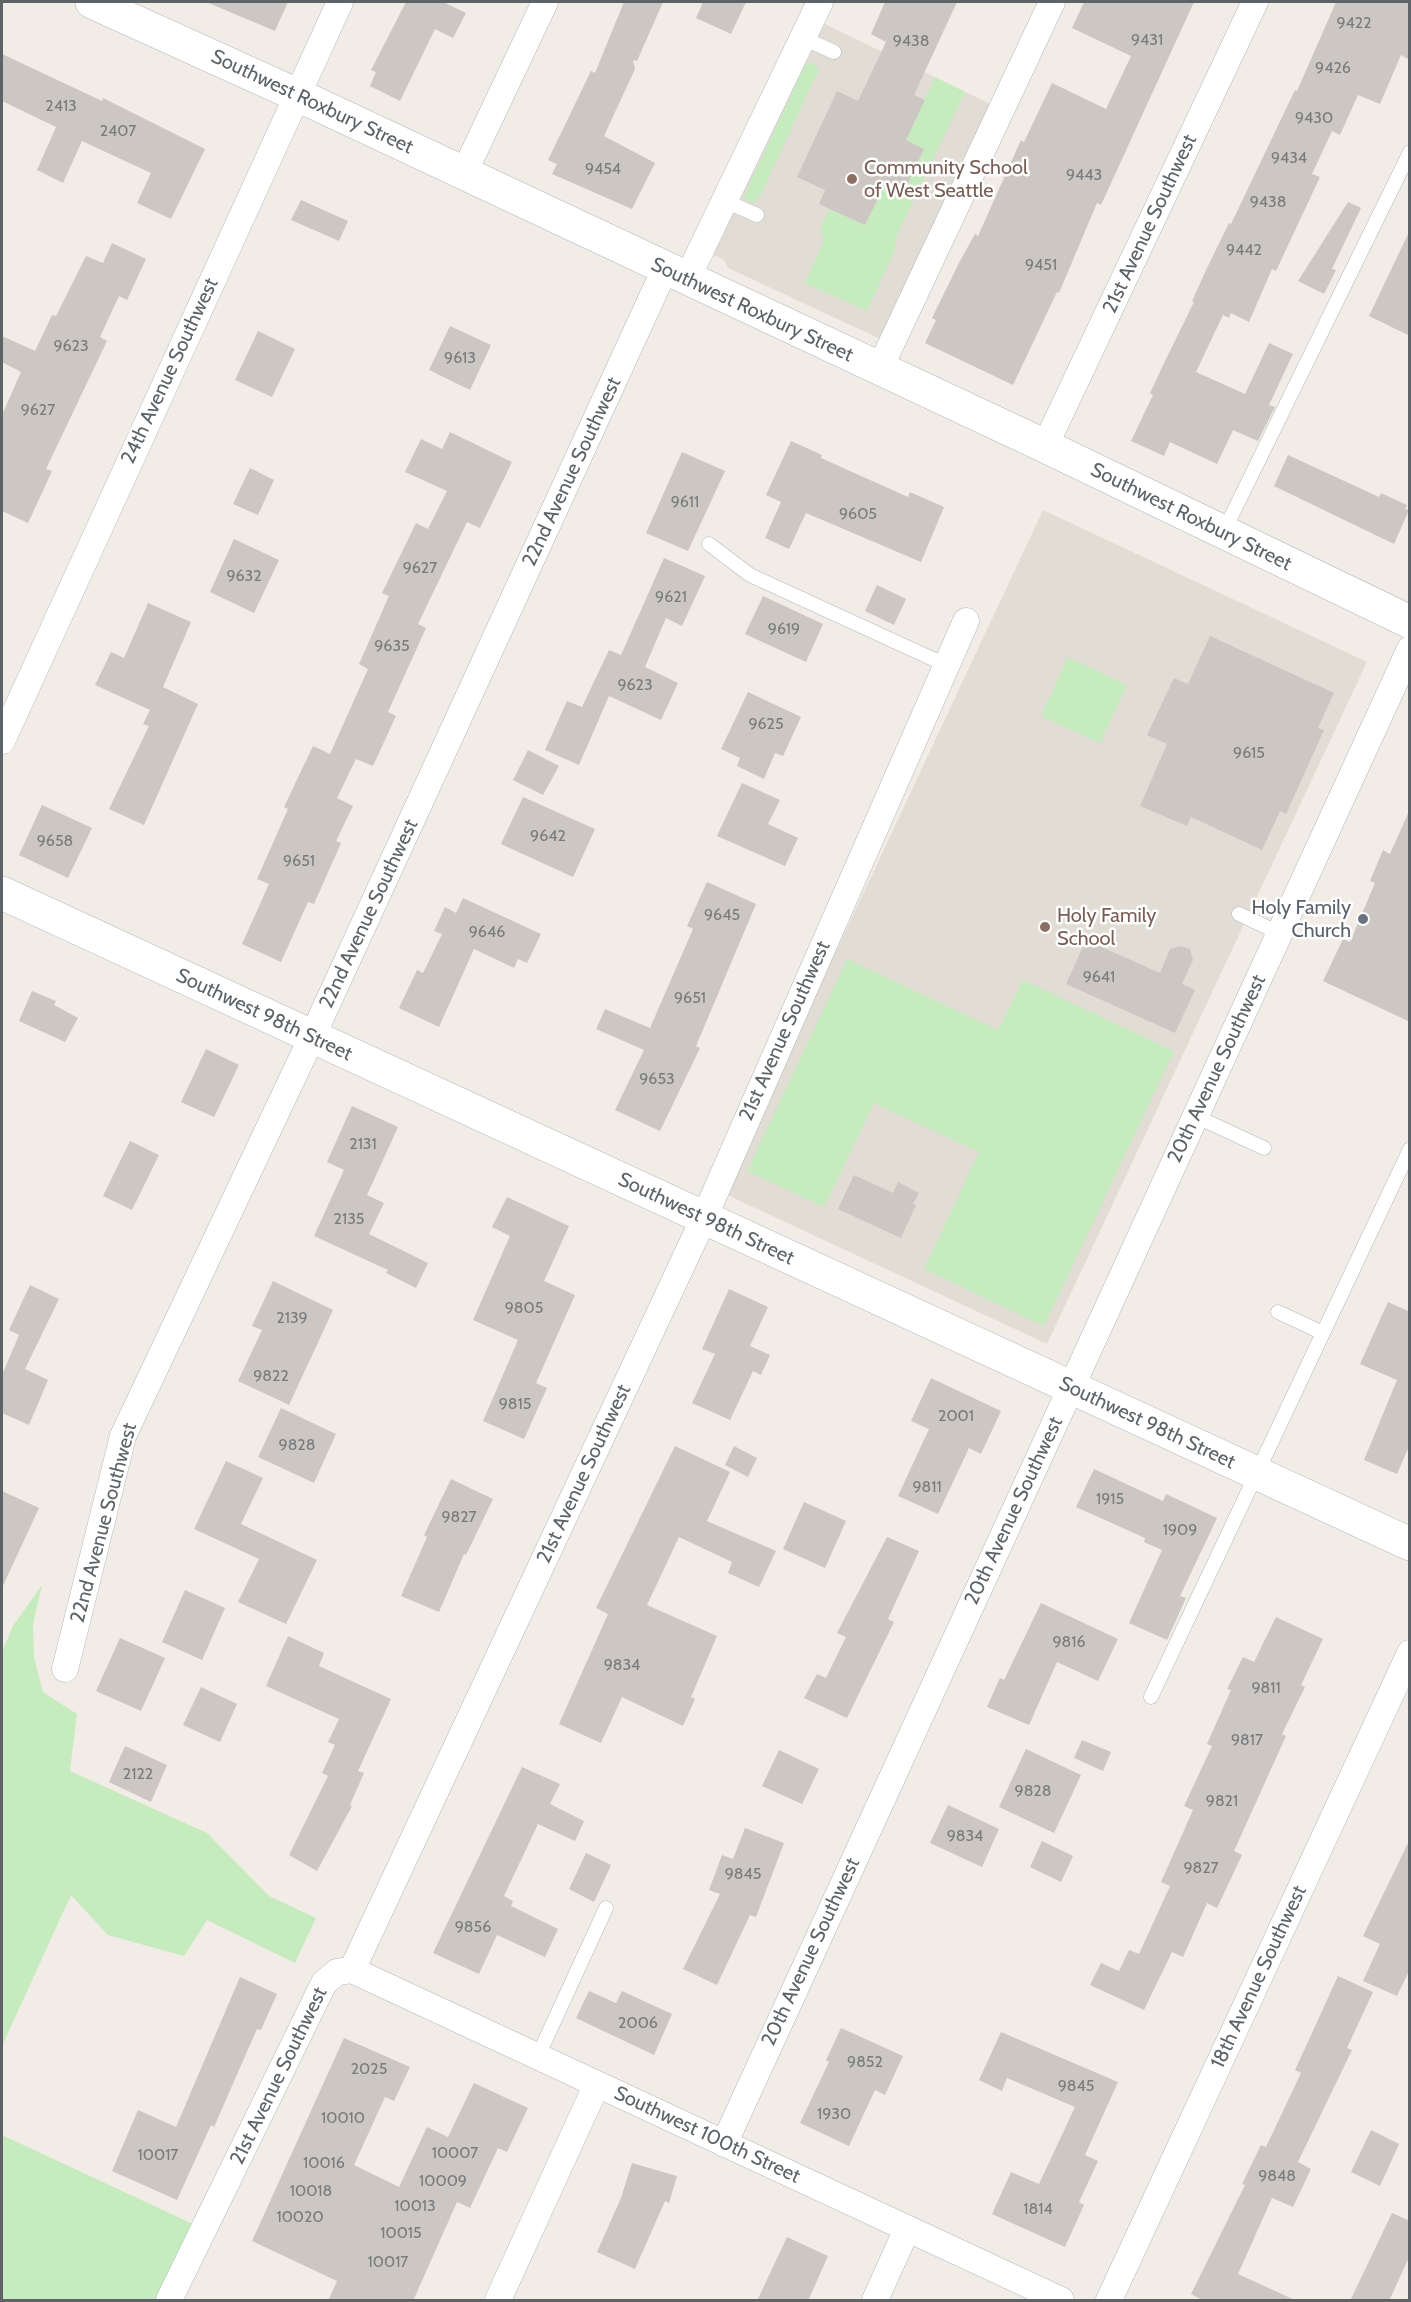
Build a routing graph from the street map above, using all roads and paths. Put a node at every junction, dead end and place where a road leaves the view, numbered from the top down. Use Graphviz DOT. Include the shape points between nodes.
graph roads {
  1 [pos="92,2"];
  2 [pos="340,2"];
  3 [pos="545,2"];
  4 [pos="820,2"];
  5 [pos="1052,2"];
  6 [pos="1255,2"];
  7 [pos="803,38"];
  8 [pos="834,52"];
  9 [pos="297,94"];
  10 [pos="1410,152"];
  11 [pos="464,173"];
  12 [pos="724,201"];
  13 [pos="757,215"];
  14 [pos="676,274"];
  15 [pos="879,370"];
  16 [pos="1045,446"];
  17 [pos="1223,533"];
  18 [pos="709,544"];
  19 [pos="966,621"];
  20 [pos="1410,622"];
  21 [pos="1410,649"];
  22 [pos="946,665"];
  23 [pos="2,741"];
  24 [pos="2,893"];
  25 [pos="1239,914"];
  26 [pos="1279,933"];
  27 [pos="312,1037"];
  28 [pos="1195,1116"];
  29 [pos="1264,1148"];
  30 [pos="1410,1149"];
  31 [pos="704,1218"];
  32 [pos="1278,1312"];
  33 [pos="1323,1334"];
  34 [pos="1070,1388"];
  35 [pos="1258,1474"];
  36 [pos="1410,1544"];
  37 [pos="1410,1653"];
  38 [pos="65,1669"];
  39 [pos="1151,1697"];
  40 [pos="606,1908"];
  41 [pos="352,1970"];
  42 [pos="538,2056"];
  43 [pos="597,2084"];
  44 [pos="724,2144"];
  45 [pos="907,2229"];
  46 [pos="169,2301"];
  47 [pos="498,2301"];
  48 [pos="875,2301"];
  49 [pos="1061,2301"];
  50 [pos="1109,2301"];
  1 -- 9 [label="street, Southwest Roxbury Street"];
  2 -- 9 [label="street, 24th Avenue Southwest"];
  3 -- 11 [label="street"];
  4 -- 7 [label="street, 22nd Avenue Southwest"];
  5 -- 15 [label="street"];
  6 -- 16 [label="street, 21st Avenue Southwest"];
  7 -- 8 [label="lane"];
  7 -- 12 [label="street, 22nd Avenue Southwest"];
  9 -- 11 [label="street, Southwest Roxbury Street"];
  9 -- 23 [label="street, 24th Avenue Southwest"];
  10 -- 17 [label="lane"];
  11 -- 14 [label="street, Southwest Roxbury Street"];
  12 -- 13 [label="lane"];
  12 -- 14 [label="street, 22nd Avenue Southwest"];
  14 -- 15 [label="street, Southwest Roxbury Street"];
  14 -- 27 [label="street, 22nd Avenue Southwest"];
  15 -- 16 [label="street, Southwest Roxbury Street"];
  16 -- 17 [label="street, Southwest Roxbury Street"];
  17 -- 20 [label="street, Southwest Roxbury Street"];
  18 -- 22 [label="lane" via="750,575"];
  19 -- 22 [label="street, 21st Avenue Southwest"];
  21 -- 26 [label="street, 20th Avenue Southwest"];
  22 -- 31 [label="street, 21st Avenue Southwest"];
  24 -- 27 [label="street, Southwest 98th Street"];
  25 -- 26 [label="lane"];
  26 -- 28 [label="street, 20th Avenue Southwest"];
  27 -- 31 [label="street, Southwest 98th Street"];
  27 -- 38 [label="street, 22nd Avenue Southwest" via="123,1437"];
  28 -- 29 [label="lane"];
  28 -- 34 [label="street, 20th Avenue Southwest"];
  30 -- 33 [label="lane"];
  31 -- 34 [label="street, Southwest 98th Street"];
  31 -- 41 [label="street, 21st Avenue Southwest"];
  32 -- 33 [label="lane"];
  33 -- 35 [label="lane"];
  34 -- 35 [label="street, Southwest 98th Street"];
  34 -- 44 [label="street, 20th Avenue Southwest"];
  35 -- 36 [label="street, Southwest 98th Street"];
  35 -- 39 [label="lane"];
  37 -- 50 [label="street, 18th Avenue Southwest"];
  40 -- 42 [label="lane"];
  41 -- 42 [label="street, Southwest 100th Street"];
  41 -- 46 [label="street, 21st Avenue Southwest" via="337,1972 324,1983"];
  42 -- 43 [label="street, Southwest 100th Street"];
  43 -- 44 [label="street, Southwest 100th Street"];
  43 -- 47 [label="street"];
  44 -- 45 [label="street, Southwest 100th Street"];
  45 -- 48 [label="street"];
  45 -- 49 [label="street, Southwest 100th Street"];
}
